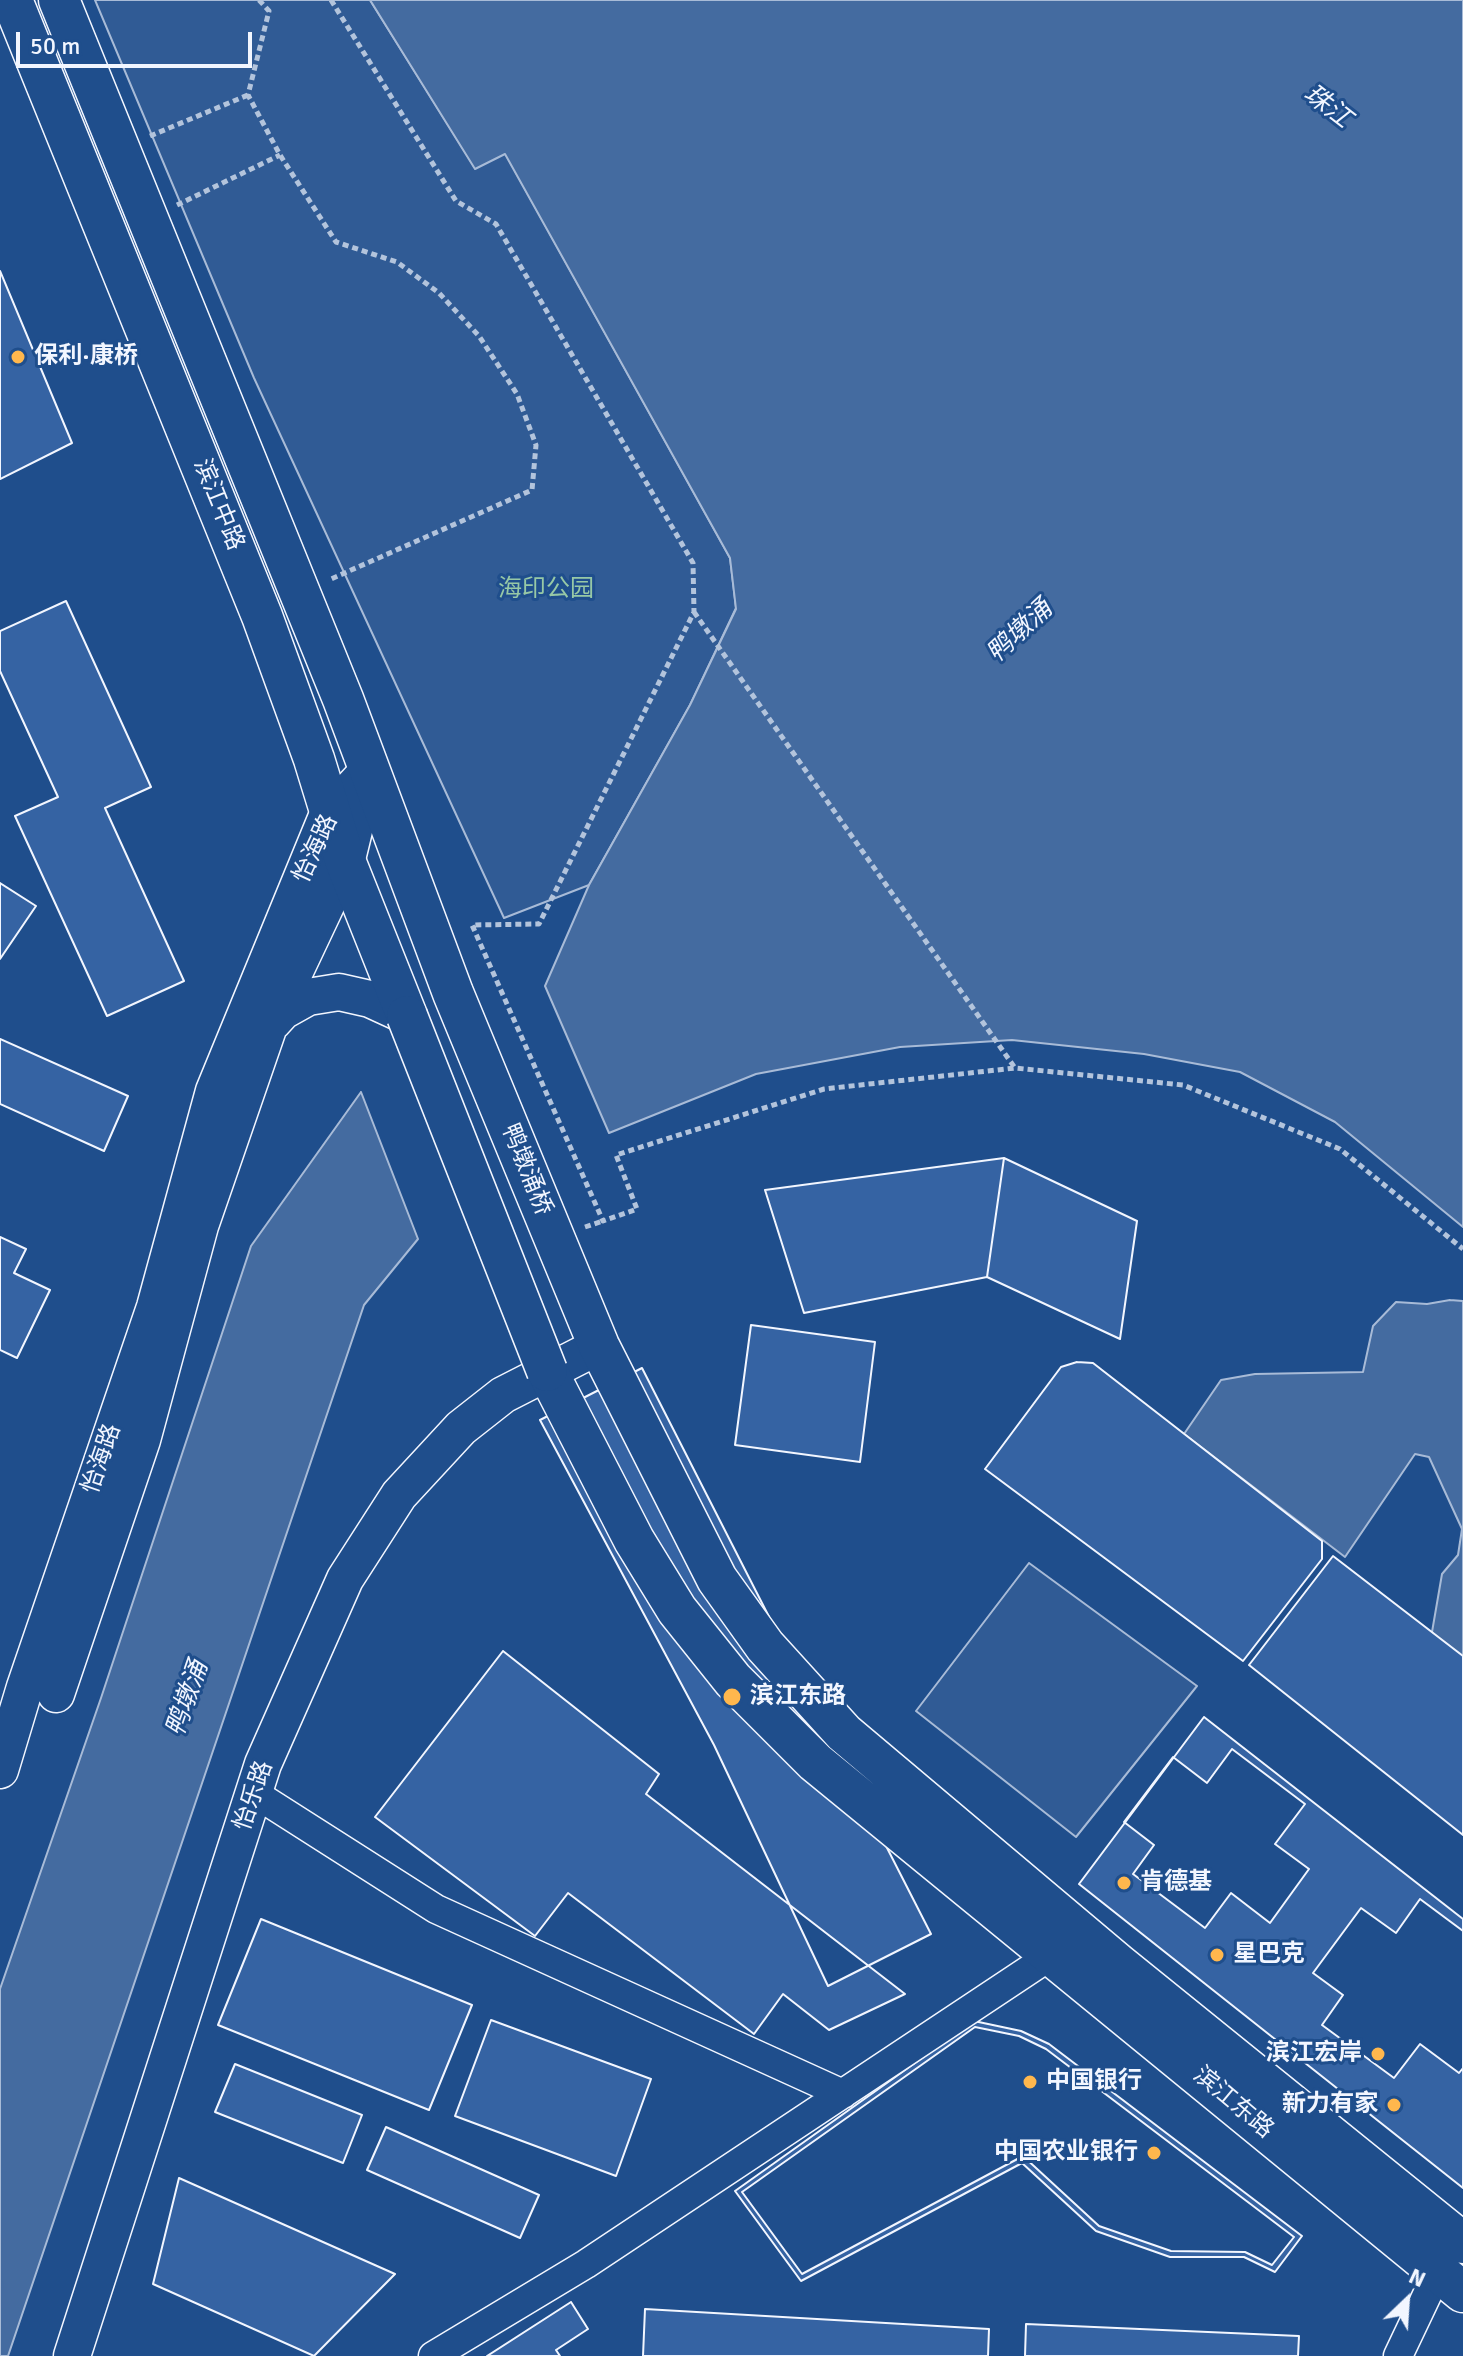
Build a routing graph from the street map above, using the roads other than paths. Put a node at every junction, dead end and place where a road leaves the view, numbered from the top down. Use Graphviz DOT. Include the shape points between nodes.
graph roads {
  1 [pos="12,0"];
  2 [pos="59,0"];
  3 [pos="368,771"];
  4 [pos="328,814"];
  5 [pos="346,863"];
  6 [pos="453,993"];
  7 [pos="407,1016"];
  8 [pos="269,1026"];
  9 [pos="599,1346"];
  10 [pos="547,1371"];
  11 [pos="19,1699"];
  12 [pos="0,1770"];
  13 [pos="254,1793"];
  14 [pos="1053,1954"];
  15 [pos="843,2094"];
  16 [pos="1455,2261"];
  17 [pos="72,2356"];
  18 [pos="433,2356"];
  19 [pos="1398,2356"];
  1 -- 4 [label="main road, 滨江中路" via="262,616 314,759"];
  2 -- 3 [label="main road, 滨江中路"];
  3 -- 4 [label="street, 怡海路"];
  3 -- 5 [label="street, 怡海路"];
  3 -- 6 [label="main road, 滨江中路"];
  4 -- 5 [label="main road, 滨江中路"];
  4 -- 11 [label="street, 怡海路" via="214,1091 155,1307"];
  5 -- 7 [label="main road, 滨江中路"];
  5 -- 8 [label="street, 怡海路"];
  6 -- 9 [label="main road, 鸭墩涌桥"];
  7 -- 8 [label="street" via="339,992 308,997"];
  7 -- 10 [label="main road, bridge"];
  8 -- 11 [label="street, 怡海路" via="200,1226 142,1440"];
  9 -- 10 [label="street, 怡乐路"];
  9 -- 16 [label="main road, 滨江东路" via="717,1579 765,1646 844,1733 1118,1964"];
  10 -- 13 [label="street, 怡乐路" via="503,1395 461,1428 399,1495 345,1579"];
  10 -- 14 [label="main road, 滨江东路" via="634,1540 677,1610 733,1680 815,1762"];
  11 -- 12 [label="street, 怡海路"];
  13 -- 15 [label="street" via="436,1909"];
  13 -- 17 [label="street, 怡乐路"];
  14 -- 15 [label="street"];
  14 -- 16 [label="main road, 滨江东路"];
  15 -- 18 [label="street" via="586,2264"];
  16 -- 19 [label="street"];
}
